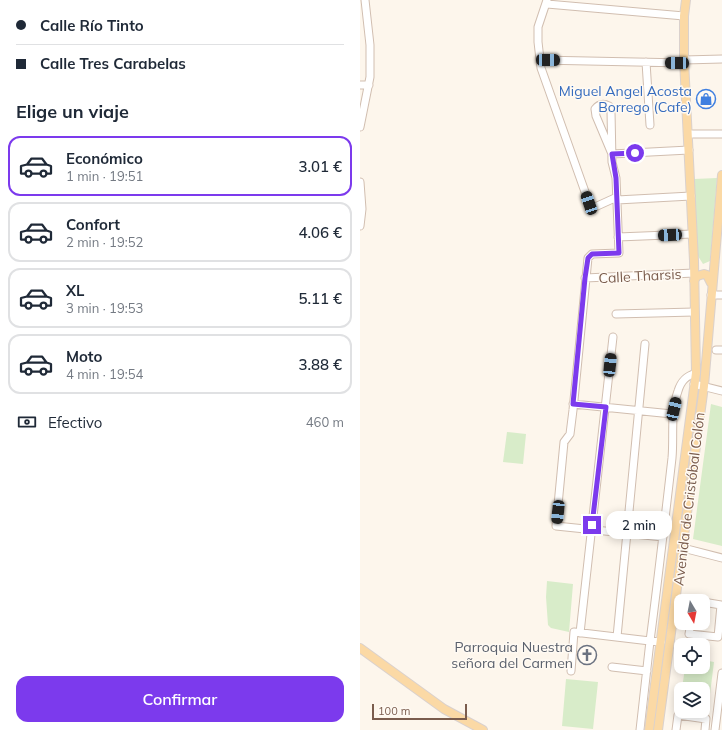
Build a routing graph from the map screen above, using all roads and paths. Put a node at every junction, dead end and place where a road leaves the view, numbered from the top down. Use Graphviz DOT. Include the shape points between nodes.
graph roads {
  1 [pos="365,0"];
  2 [pos="686,0"];
  3 [pos="547,2"];
  4 [pos="684,16"];
  5 [pos="722,59"];
  6 [pos="540,60"];
  7 [pos="646,62"];
  8 [pos="684,62"];
  9 [pos="360,85"];
  10 [pos="369,85"];
  11 [pos="650,125"];
  12 [pos="360,127"];
  13 [pos="688,134"];
  14 [pos="722,134"];
  15 [pos="689,150"];
  16 [pos="612,154"];
  17 [pos="722,174"];
  18 [pos="360,182"];
  19 [pos="721,186"];
  20 [pos="691,196"];
  21 [pos="617,198"];
  22 [pos="360,226"];
  23 [pos="692,234"];
  24 [pos="618,237"];
  25 [pos="694,261"];
  26 [pos="713,263"];
  27 [pos="694,277"];
  28 [pos="585,278"];
  29 [pos="711,291"];
  30 [pos="722,295"];
  31 [pos="694,312"];
  32 [pos="616,314"];
  33 [pos="613,337"];
  34 [pos="645,344"];
  35 [pos="696,373"];
  36 [pos="694,384"];
  37 [pos="704,386"];
  38 [pos="722,391"];
  39 [pos="573,404"];
  40 [pos="606,407"];
  41 [pos="638,410"];
  42 [pos="672,414"];
  43 [pos="593,531"];
  44 [pos="627,534"];
  45 [pos="663,537"];
  46 [pos="683,548"];
  47 [pos="722,558"];
  48 [pos="710,603"];
  49 [pos="690,630"];
  50 [pos="580,633"];
  51 [pos="617,637"];
  52 [pos="650,641"];
  53 [pos="661,642"];
  54 [pos="360,648"];
  55 [pos="612,667"];
  56 [pos="571,671"];
  57 [pos="646,671"];
  58 [pos="722,673"];
  59 [pos="483,730"];
  60 [pos="640,730"];
  61 [pos="650,730"];
  62 [pos="658,730"];
  63 [pos="676,730"];
  64 [pos="705,730"];
  65 [pos="715,730"];
  1 -- 10 [label="street" via="370,45"];
  2 -- 4 [label="main road, Avenida de Cristóbal Colón"];
  3 -- 4 [label="street"];
  3 -- 6 [label="street" via="538,27"];
  4 -- 8 [label="main road, Avenida de Cristóbal Colón"];
  5 -- 8 [label="street"];
  6 -- 7 [label="street"];
  6 -- 21 [label="street" via="589,203 595,207"];
  7 -- 8 [label="street"];
  7 -- 11 [label="street"];
  8 -- 13 [label="main road, Avenida de Cristóbal Colón"];
  9 -- 10 [label="street"];
  10 -- 12 [label="street"];
  13 -- 14 [label="street"];
  13 -- 15 [label="main road, Avenida de Cristóbal Colón"];
  15 -- 16 [label="street"];
  15 -- 20 [label="main road, Avenida de Cristóbal Colón"];
  16 -- 16 [label="street" via="611,111 609,106 598,105 595,109 596,116"];
  16 -- 21 [label="street"];
  17 -- 19 [label="main road, Avenida de Cristóbal Colón"];
  18 -- 22 [label="street"];
  19 -- 26 [label="main road, Avenida de Cristóbal Colón"];
  20 -- 21 [label="street"];
  20 -- 23 [label="main road, Avenida de Cristóbal Colón"];
  21 -- 24 [label="street"];
  23 -- 24 [label="street"];
  23 -- 25 [label="main road, Avenida de Cristóbal Colón"];
  24 -- 28 [label="street" via="619,253 592,254 588,258"];
  25 -- 26 [label="main road" via="705,269"];
  25 -- 27 [label="main road, Avenida de Cristóbal Colón"];
  26 -- 29 [label="main road, Avenida de Cristóbal Colón"];
  27 -- 28 [label="street, Calle Tharsis"];
  27 -- 29 [label="main road" via="704,274 710,280"];
  27 -- 31 [label="main road, Avenida de Cristóbal Colón"];
  28 -- 39 [label="street"];
  29 -- 30 [label="street"];
  29 -- 37 [label="main road, Avenida de Cristóbal Colón"];
  31 -- 32 [label="street"];
  31 -- 35 [label="main road, Avenida de Cristóbal Colón" via="697,341"];
  33 -- 40 [label="street"];
  34 -- 41 [label="street"];
  35 -- 36 [label="main road, Avenida de Cristóbal Colón"];
  35 -- 42 [label="street" via="687,376 681,383"];
  36 -- 37 [label="street"];
  36 -- 53 [label="main road, Avenida de Cristóbal Colón"];
  37 -- 38 [label="street"];
  37 -- 46 [label="main road, Avenida de Cristóbal Colón"];
  39 -- 40 [label="street"];
  39 -- 43 [label="street" via="570,434 564,442 556,526"];
  40 -- 41 [label="street"];
  40 -- 43 [label="street"];
  41 -- 42 [label="street"];
  41 -- 44 [label="street"];
  42 -- 45 [label="street" via="672,453"];
  43 -- 44 [label="street"];
  43 -- 50 [label="street"];
  44 -- 45 [label="street"];
  44 -- 51 [label="street"];
  45 -- 52 [label="street"];
  46 -- 47 [label="street"];
  46 -- 62 [label="main road, Avenida de Cristóbal Colón"];
  48 -- 49 [label="street" via="721,605 718,637 689,634"];
  50 -- 51 [label="street"];
  50 -- 56 [label="street" via="574,632"];
  51 -- 52 [label="street"];
  52 -- 53 [label="street"];
  52 -- 57 [label="street"];
  53 -- 61 [label="main road, Avenida de Cristóbal Colón"];
  54 -- 59 [label="main road" via="444,709"];
  55 -- 57 [label="street"];
  57 -- 60 [label="street"];
  58 -- 65 [label="street"];
  63 -- 64 [label="street" via="678,715 706,719"];
}
